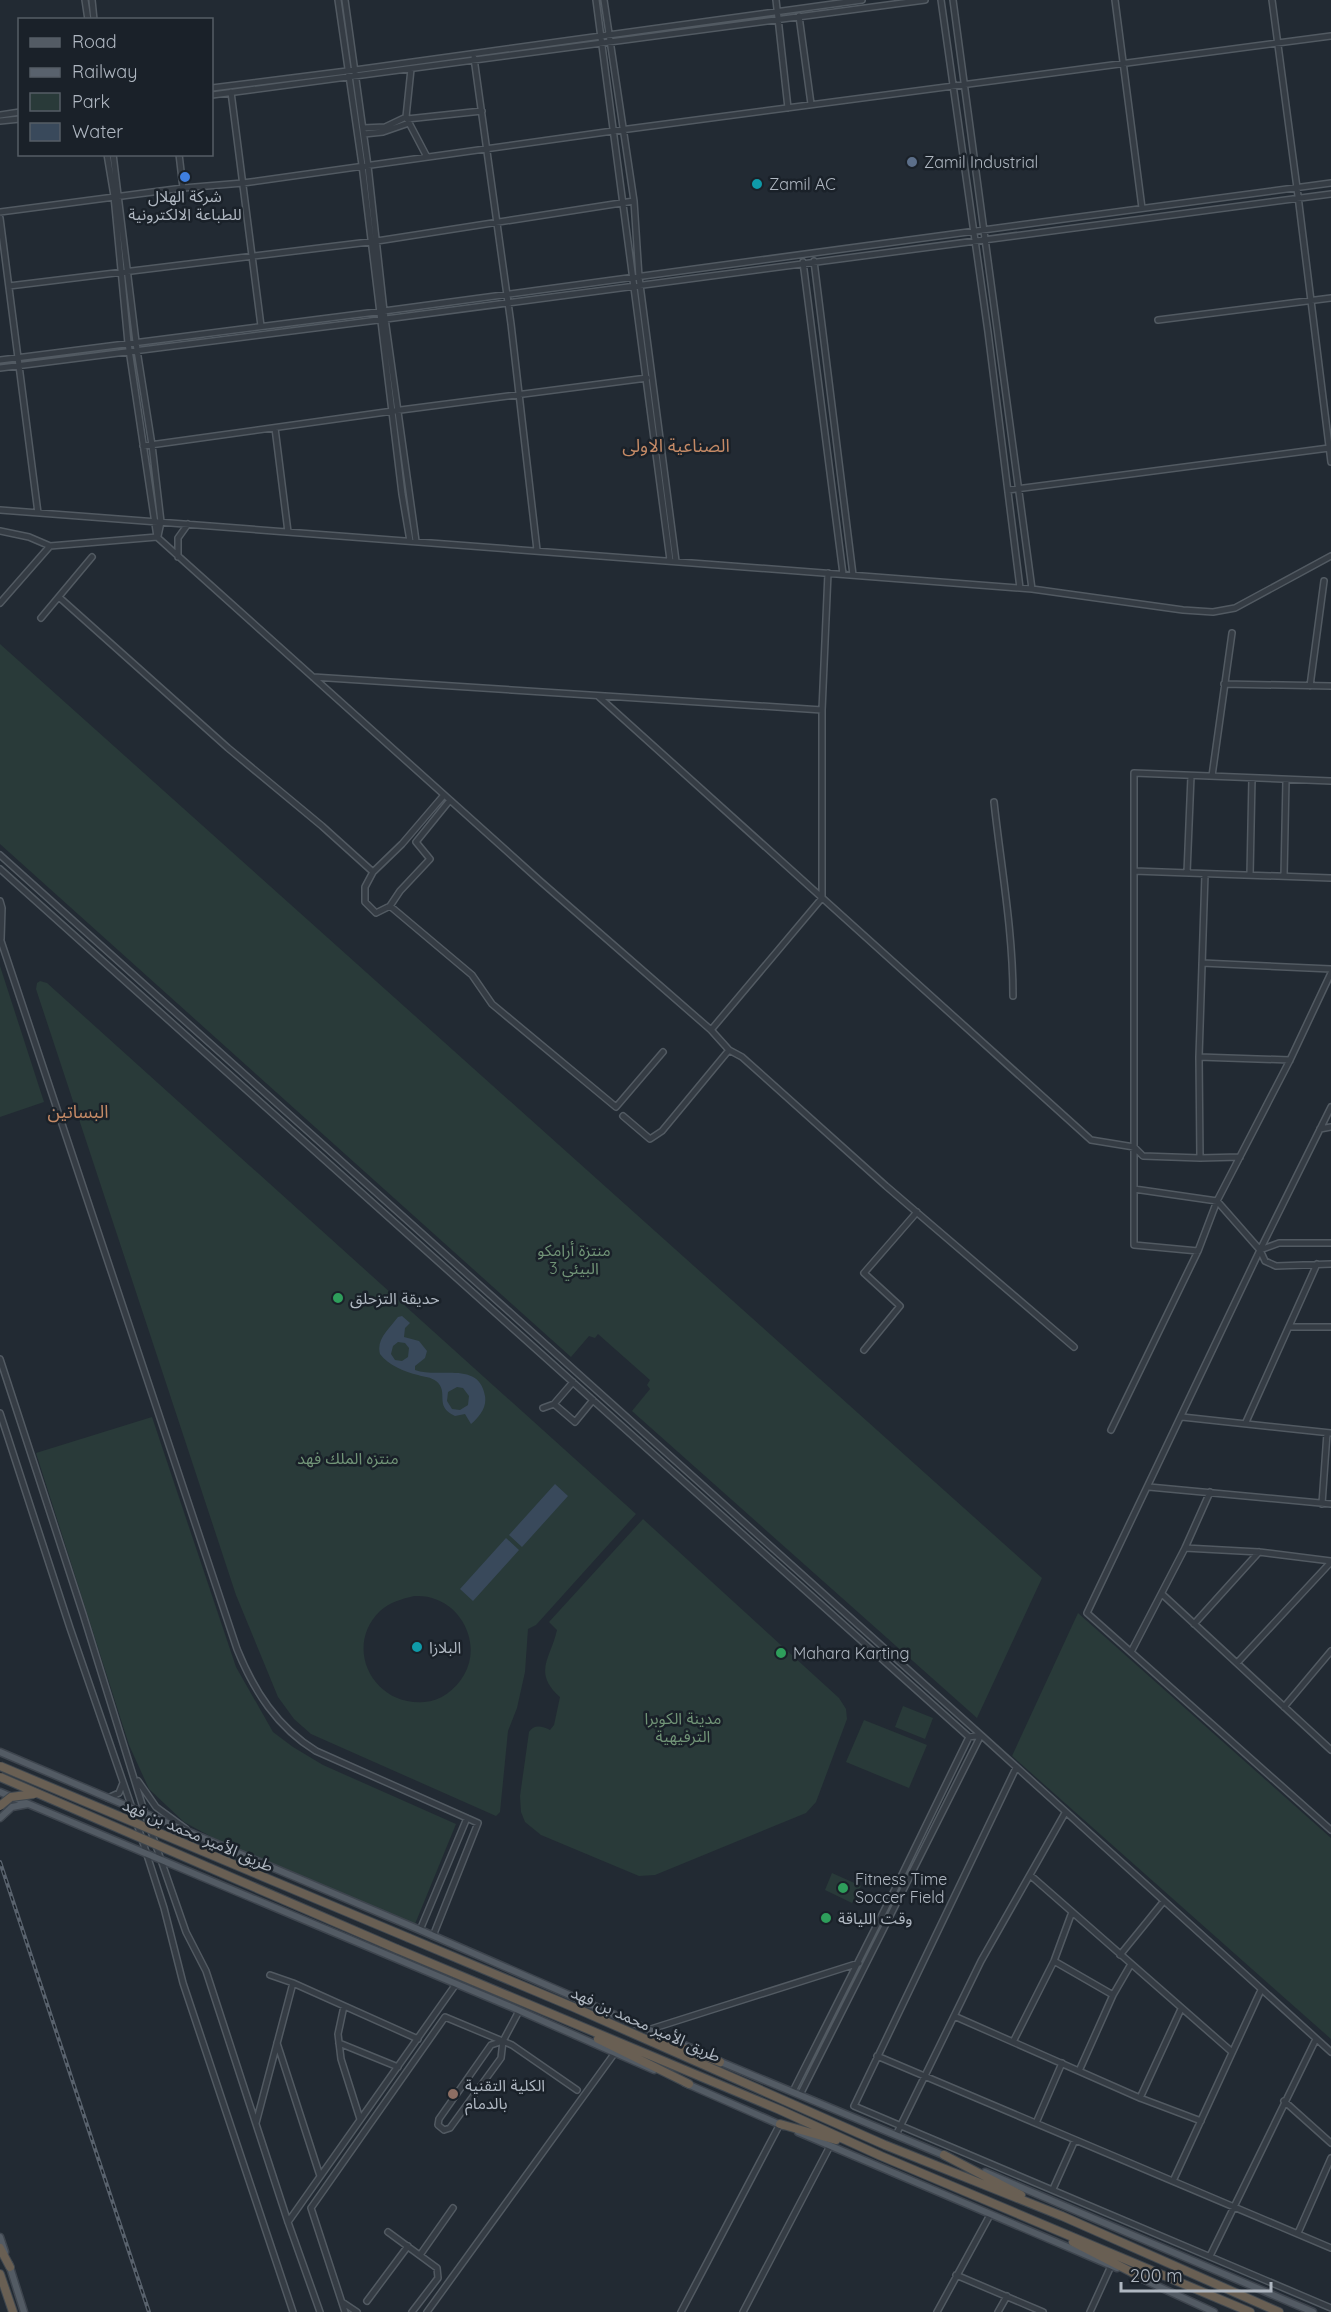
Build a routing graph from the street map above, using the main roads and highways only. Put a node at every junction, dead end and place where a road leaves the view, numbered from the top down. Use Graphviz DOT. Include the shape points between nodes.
graph roads {
  1 [pos="0,1752"];
  2 [pos="0,1766"];
  3 [pos="0,1777"];
  4 [pos="0,1792"];
  5 [pos="37,1794"];
  6 [pos="28,1804"];
  7 [pos="0,1806"];
  8 [pos="0,1818"];
  9 [pos="573,2007"];
  10 [pos="538,2008"];
  11 [pos="720,2062"];
  12 [pos="689,2084"];
  13 [pos="780,2124"];
  14 [pos="944,2155"];
  15 [pos="881,2156"];
  16 [pos="1002,2207"];
  17 [pos="1062,2217"];
  18 [pos="0,2237"];
  19 [pos="0,2248"];
  20 [pos="10,2268"];
  21 [pos="0,2274"];
  22 [pos="1144,2279"];
  23 [pos="1247,2311"];
  24 [pos="12,2312"];
  25 [pos="24,2312"];
  26 [pos="1214,2312"];
  27 [pos="1279,2312"];
  28 [pos="1312,2312"];
  1 -- 11 [label="main road" via="651,2029"];
  2 -- 9 [label="highway, طريق الأمير محمد بن فهد, bridge"];
  3 -- 5 [label="highway, طريق الأمير محمد بن فهد, bridge"];
  4 -- 6 [label="main road"];
  5 -- 7 [label="highway, bridge" via="11,1797"];
  5 -- 10 [label="highway, طريق الأمير محمد بن فهد, bridge"];
  6 -- 8 [label="main road" via="12,1807"];
  6 -- 12 [label="main road"];
  9 -- 11 [label="highway"];
  9 -- 17 [label="highway, طريق الأمير محمد بن فهد" via="885,2145"];
  10 -- 12 [label="highway"];
  10 -- 15 [label="highway, طريق الأمير محمد بن فهد"];
  11 -- 14 [label="main road"];
  12 -- 13 [label="main road"];
  13 -- 15 [label="highway"];
  13 -- 22 [label="main road"];
  14 -- 17 [label="highway"];
  14 -- 28 [label="main road"];
  15 -- 16 [label="highway, طريق الأمير محمد بن فهد"];
  16 -- 22 [label="highway"];
  16 -- 23 [label="highway, طريق الأمير محمد بن فهد"];
  17 -- 27 [label="highway, طريق الأمير محمد بن فهد"];
  18 -- 20 [label="main road"];
  19 -- 20 [label="highway"];
  20 -- 25 [label="main road"];
  21 -- 24 [label="highway"];
  22 -- 26 [label="main road"];
}
